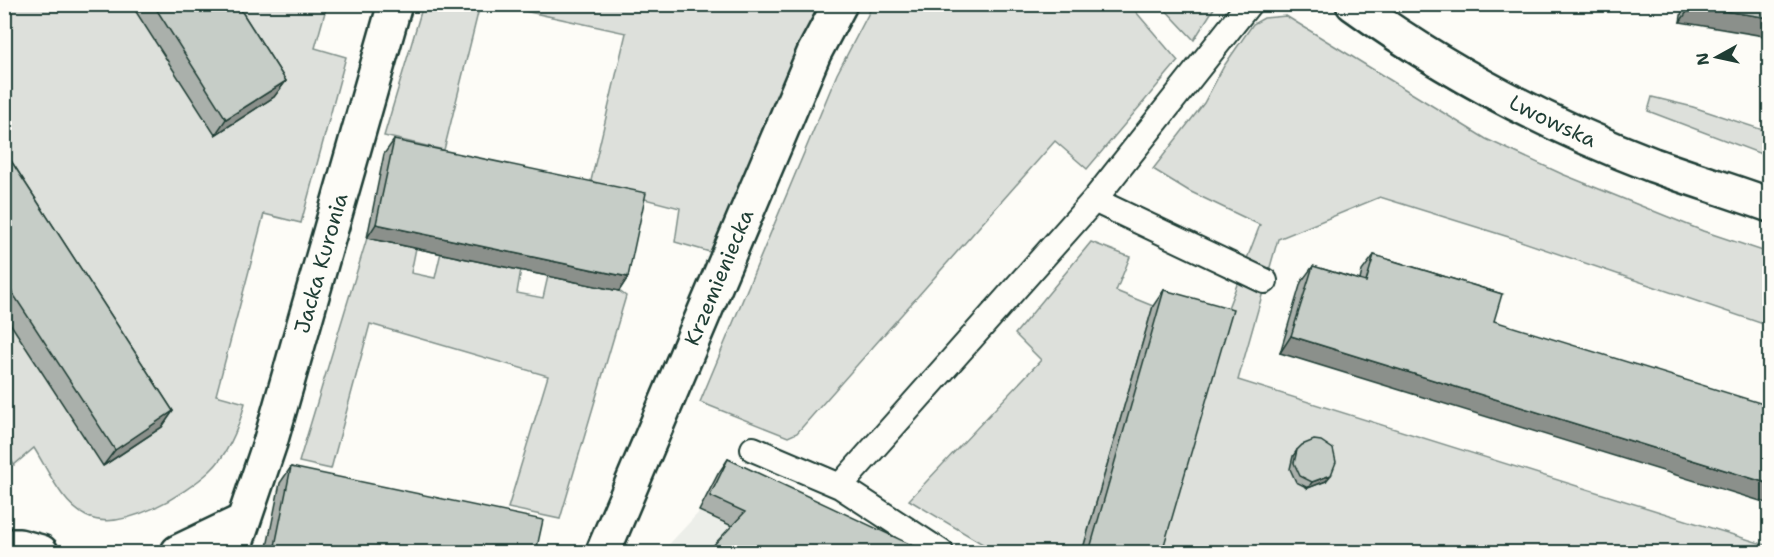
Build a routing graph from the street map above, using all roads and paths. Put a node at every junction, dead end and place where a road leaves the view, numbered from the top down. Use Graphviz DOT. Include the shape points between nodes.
graph roads {
  1 [pos="395,4"];
  2 [pos="840,4"];
  3 [pos="1250,4"];
  4 [pos="1353,4"];
  5 [pos="1094,200"];
  6 [pos="1770,204"];
  7 [pos="1265,280"];
  8 [pos="753,449"];
  9 [pos="840,486"];
  10 [pos="243,522"];
  11 [pos="4,546"];
  12 [pos="42,552"];
  13 [pos="178,552"];
  14 [pos="233,552"];
  15 [pos="603,552"];
  16 [pos="941,552"];
  1 -- 10 [label="street, Jacka Kuronia" via="270,443"];
  2 -- 15 [label="street, Krzemieniecka" via="814,53"];
  3 -- 5 [label="lane"];
  4 -- 6 [label="street, Lwowska" via="1464,74 1556,123 1653,165"];
  5 -- 7 [label="lane"];
  5 -- 9 [label="lane"];
  8 -- 9 [label="lane"];
  9 -- 16 [label="lane"];
  10 -- 13 [label="street"];
  10 -- 14 [label="street, Jacka Kuronia"];
  11 -- 12 [label="street"];
}
